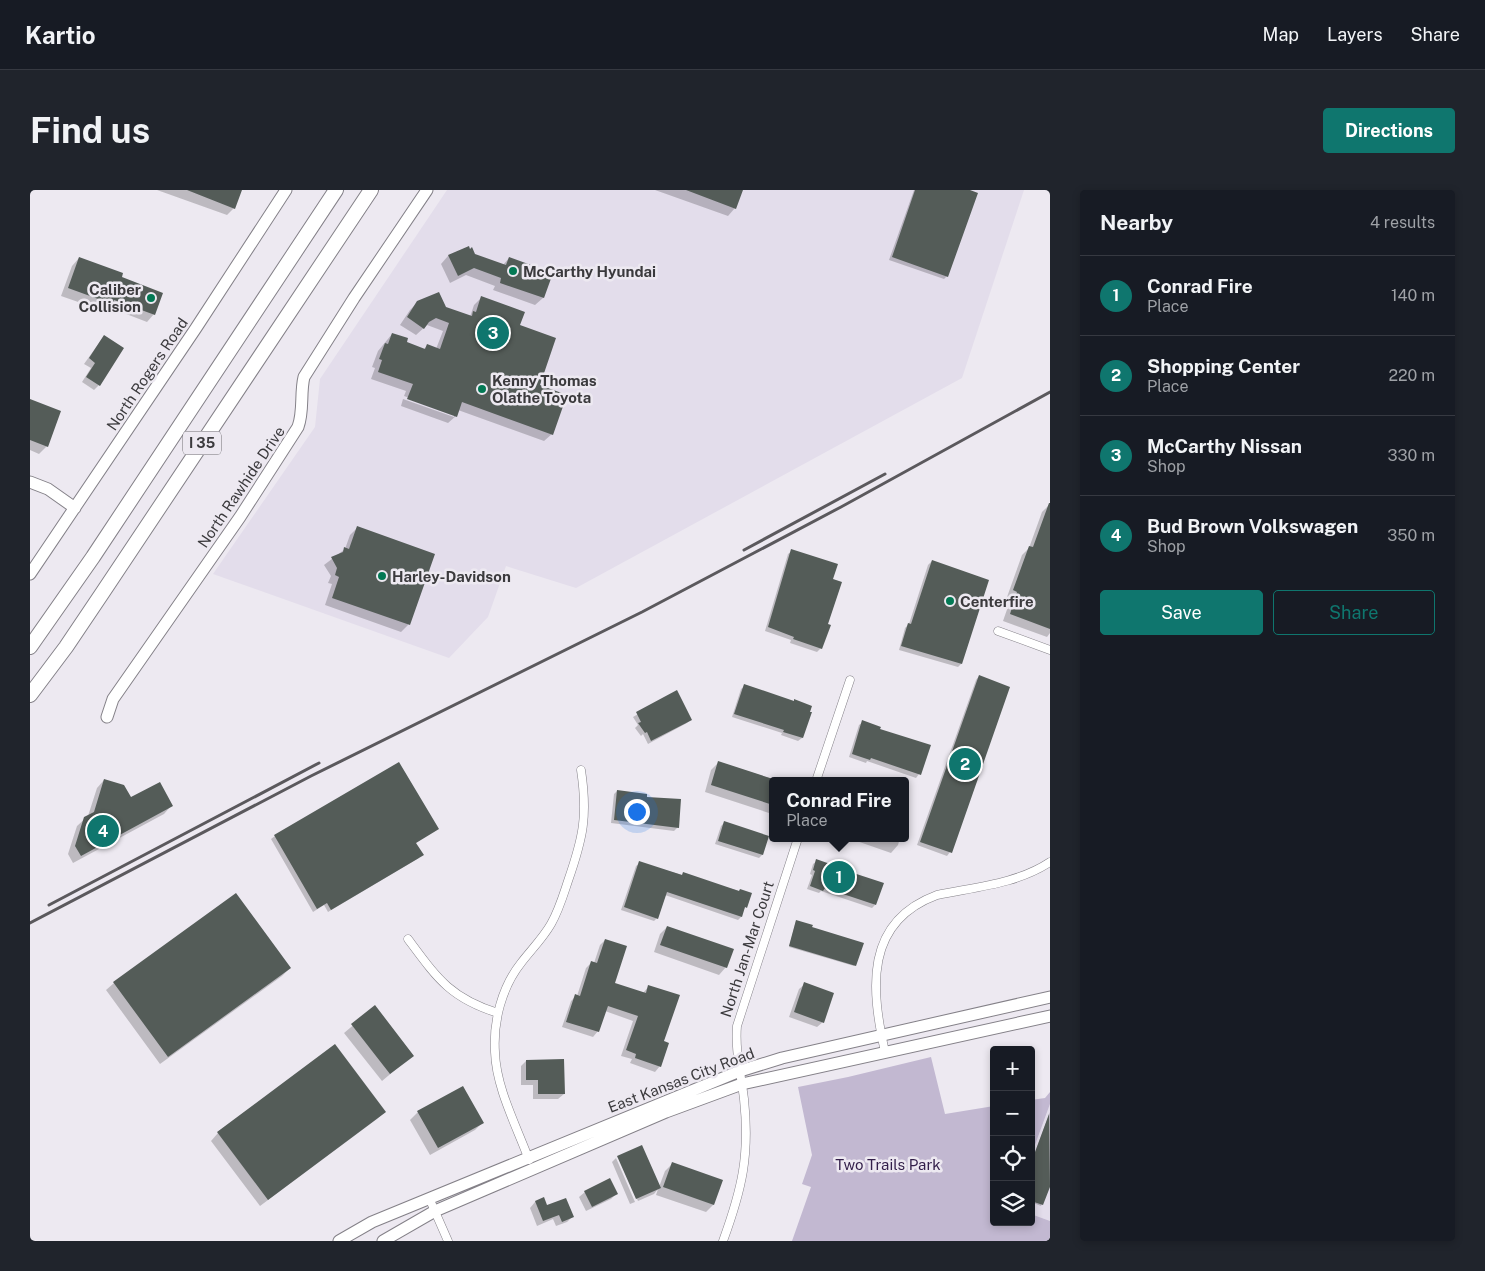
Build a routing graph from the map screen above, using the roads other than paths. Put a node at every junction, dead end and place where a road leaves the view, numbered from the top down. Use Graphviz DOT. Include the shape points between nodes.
graph roads {
  1 [pos="286,190"];
  2 [pos="336,190"];
  3 [pos="371,190"];
  4 [pos="426,190"];
  5 [pos="30,482"];
  6 [pos="75,508"];
  7 [pos="30,574"];
  8 [pos="998,631"];
  9 [pos="30,646"];
  10 [pos="1050,650"];
  11 [pos="850,680"];
  12 [pos="30,695"];
  13 [pos="107,717"];
  14 [pos="581,770"];
  15 [pos="817,777"];
  16 [pos="797,842"];
  17 [pos="1050,862"];
  18 [pos="408,939"];
  19 [pos="1050,997"];
  20 [pos="498,1013"];
  21 [pos="1050,1016"];
  22 [pos="881,1035"];
  23 [pos="884,1052"];
  24 [pos="740,1071"];
  25 [pos="742,1084"];
  26 [pos="530,1164"];
  27 [pos="430,1200"];
  28 [pos="434,1211"];
  29 [pos="339,1241"];
  30 [pos="383,1241"];
  31 [pos="448,1241"];
  32 [pos="723,1241"];
  1 -- 6 [label="main road, North Rogers Road"];
  2 -- 9 [label="highway, I 35" via="93,557"];
  3 -- 12 [label="highway, I 35" via="66,647"];
  4 -- 13 [label="main road, North Rawhide Drive" via="304,377 298,427 240,517 113,699"];
  5 -- 6 [label="main road" via="48,489"];
  6 -- 7 [label="main road, North Rogers Road"];
  8 -- 10 [label="street"];
  11 -- 15 [label="street"];
  14 -- 20 [label="street" via="585,810 577,855 551,924 514,973"];
  16 -- 24 [label="street, North Jan-Mar Court" via="737,1026"];
  17 -- 22 [label="street" via="1019,877 930,898 899,919 883,947 876,973"];
  18 -- 20 [label="street" via="435,974 457,995 469,1003"];
  19 -- 22 [label="main road, East Kansas City Road"];
  20 -- 26 [label="street" via="494,1051 496,1069"];
  21 -- 23 [label="main road, East Kansas City Road"];
  22 -- 23 [label="street"];
  22 -- 24 [label="main road, East Kansas City Road"];
  23 -- 25 [label="main road, East Kansas City Road"];
  24 -- 25 [label="street, North Jan-Mar Court"];
  24 -- 26 [label="main road, East Kansas City Road"];
  25 -- 26 [label="main road, East Kansas City Road"];
  25 -- 32 [label="street, North Jan-Mar Court" via="745,1165"];
  26 -- 27 [label="main road, East Kansas City Road"];
  26 -- 28 [label="main road, East Kansas City Road"];
  27 -- 28 [label="street"];
  27 -- 29 [label="main road, East Kansas City Road" via="372,1222"];
  28 -- 30 [label="main road, East Kansas City Road"];
  28 -- 31 [label="street"];
}
